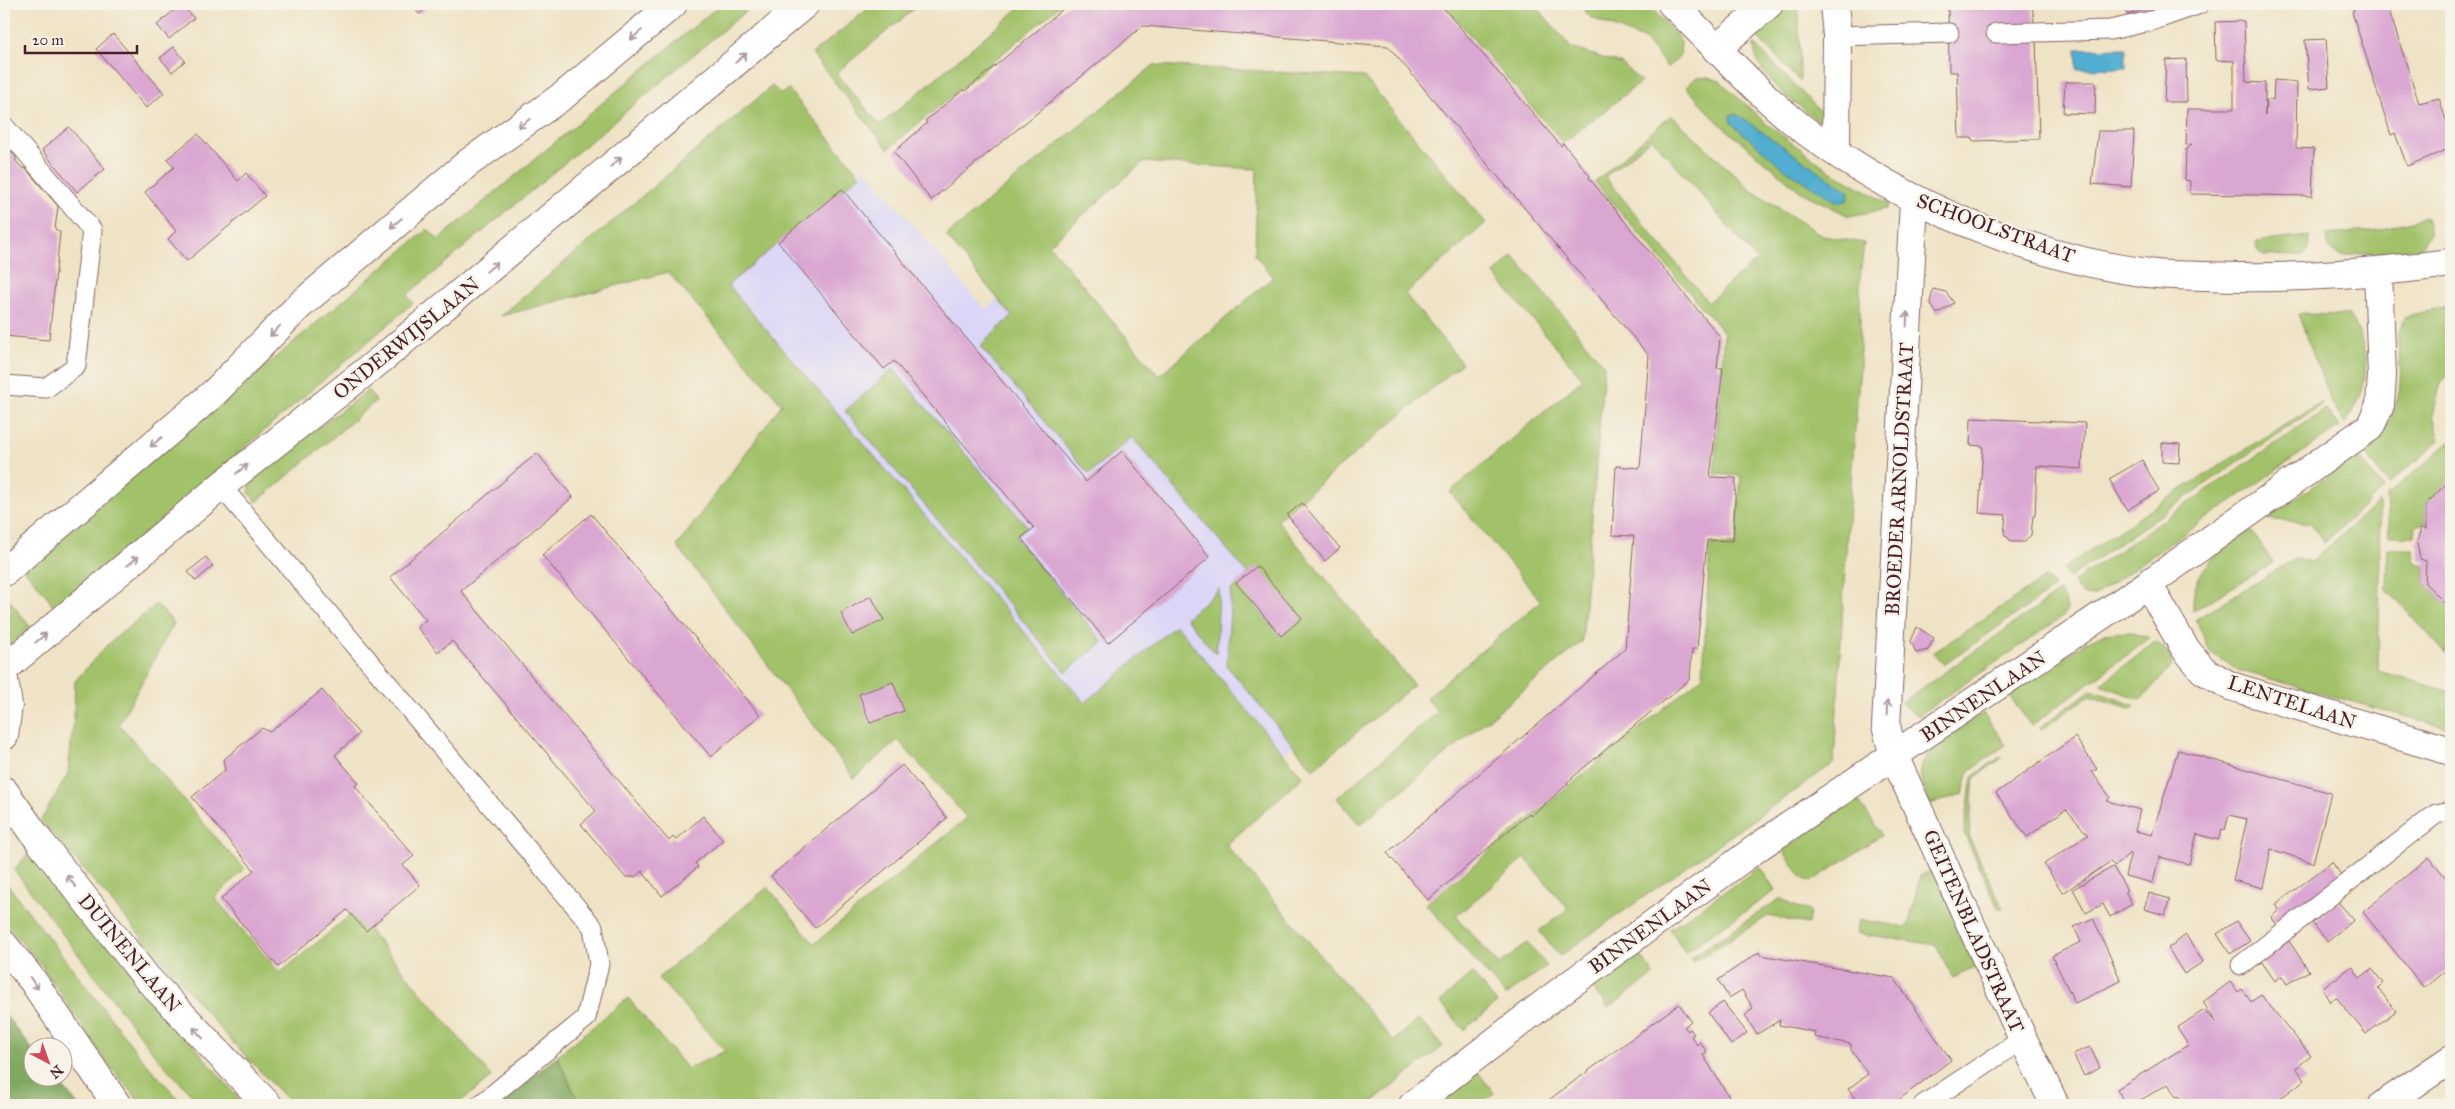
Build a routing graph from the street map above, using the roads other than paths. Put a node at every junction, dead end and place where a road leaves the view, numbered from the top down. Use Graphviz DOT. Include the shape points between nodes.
graph roads {
  1 [pos="673,4"];
  2 [pos="805,4"];
  3 [pos="1672,4"];
  4 [pos="1769,4"];
  5 [pos="1834,4"];
  6 [pos="2200,4"];
  7 [pos="1948,33"];
  8 [pos="1996,33"];
  9 [pos="1837,36"];
  10 [pos="1716,49"];
  11 [pos="4,126"];
  12 [pos="1836,152"];
  13 [pos="1914,201"];
  14 [pos="2451,263"];
  15 [pos="2378,272"];
  16 [pos="4,385"];
  17 [pos="221,486"];
  18 [pos="8,562"];
  19 [pos="2148,584"];
  20 [pos="4,669"];
  21 [pos="4,680"];
  22 [pos="4,736"];
  23 [pos="2451,751"];
  24 [pos="1894,756"];
  25 [pos="4,791"];
  26 [pos="2451,811"];
  27 [pos="4,945"];
  28 [pos="2241,965"];
  29 [pos="2022,1039"];
  30 [pos="2451,1059"];
  31 [pos="117,1105"];
  32 [pos="268,1105"];
  33 [pos="480,1105"];
  34 [pos="1413,1105"];
  35 [pos="1923,1105"];
  36 [pos="2055,1105"];
  37 [pos="2383,1105"];
  1 -- 18 [label="street, one-way" via="564,95 453,175 300,305 214,393"];
  17 -- 2 [label="street, ONDERWIJSLAAN, one-way" via="384,357"];
  3 -- 10 [label="street, SCHOOLSTRAAT"];
  4 -- 10 [label="street"];
  5 -- 9 [label="street"];
  6 -- 8 [label="lane" via="2151,21 2110,30"];
  7 -- 9 [label="lane"];
  9 -- 12 [label="street"];
  10 -- 12 [label="street, SCHOOLSTRAAT" via="1774,105"];
  11 -- 16 [label="lane" via="92,230 76,366 46,388"];
  12 -- 13 [label="street, SCHOOLSTRAAT"];
  13 -- 15 [label="street, SCHOOLSTRAAT" via="2054,254 2149,273 2253,278"];
  24 -- 13 [label="street, BROEDER ARNOLDSTRAAT, one-way" via="1886,726"];
  14 -- 15 [label="street"];
  15 -- 19 [label="street, BINNENLAAN" via="2382,376 2380,405 2370,427"];
  20 -- 17 [label="street, ONDERWIJSLAAN, one-way"];
  17 -- 33 [label="lane" via="593,927 600,964 586,1018"];
  19 -- 23 [label="street, LENTELAAN" via="2184,647 2203,670 2230,686"];
  19 -- 24 [label="street, BINNENLAAN"];
  21 -- 22 [label="street" via="8,705"];
  24 -- 29 [label="street, GEITENBLADSTRAAT"];
  24 -- 34 [label="street, BINNENLAAN" via="1760,846 1470,1058"];
  32 -- 25 [label="street, DUINENLAAN, one-way" via="146,977"];
  26 -- 28 [label="lane" via="2436,814"];
  27 -- 31 [label="street, one-way" via="33,981"];
  29 -- 35 [label="lane"];
  29 -- 36 [label="street, GEITENBLADSTRAAT"];
  30 -- 37 [label="street"];
}
